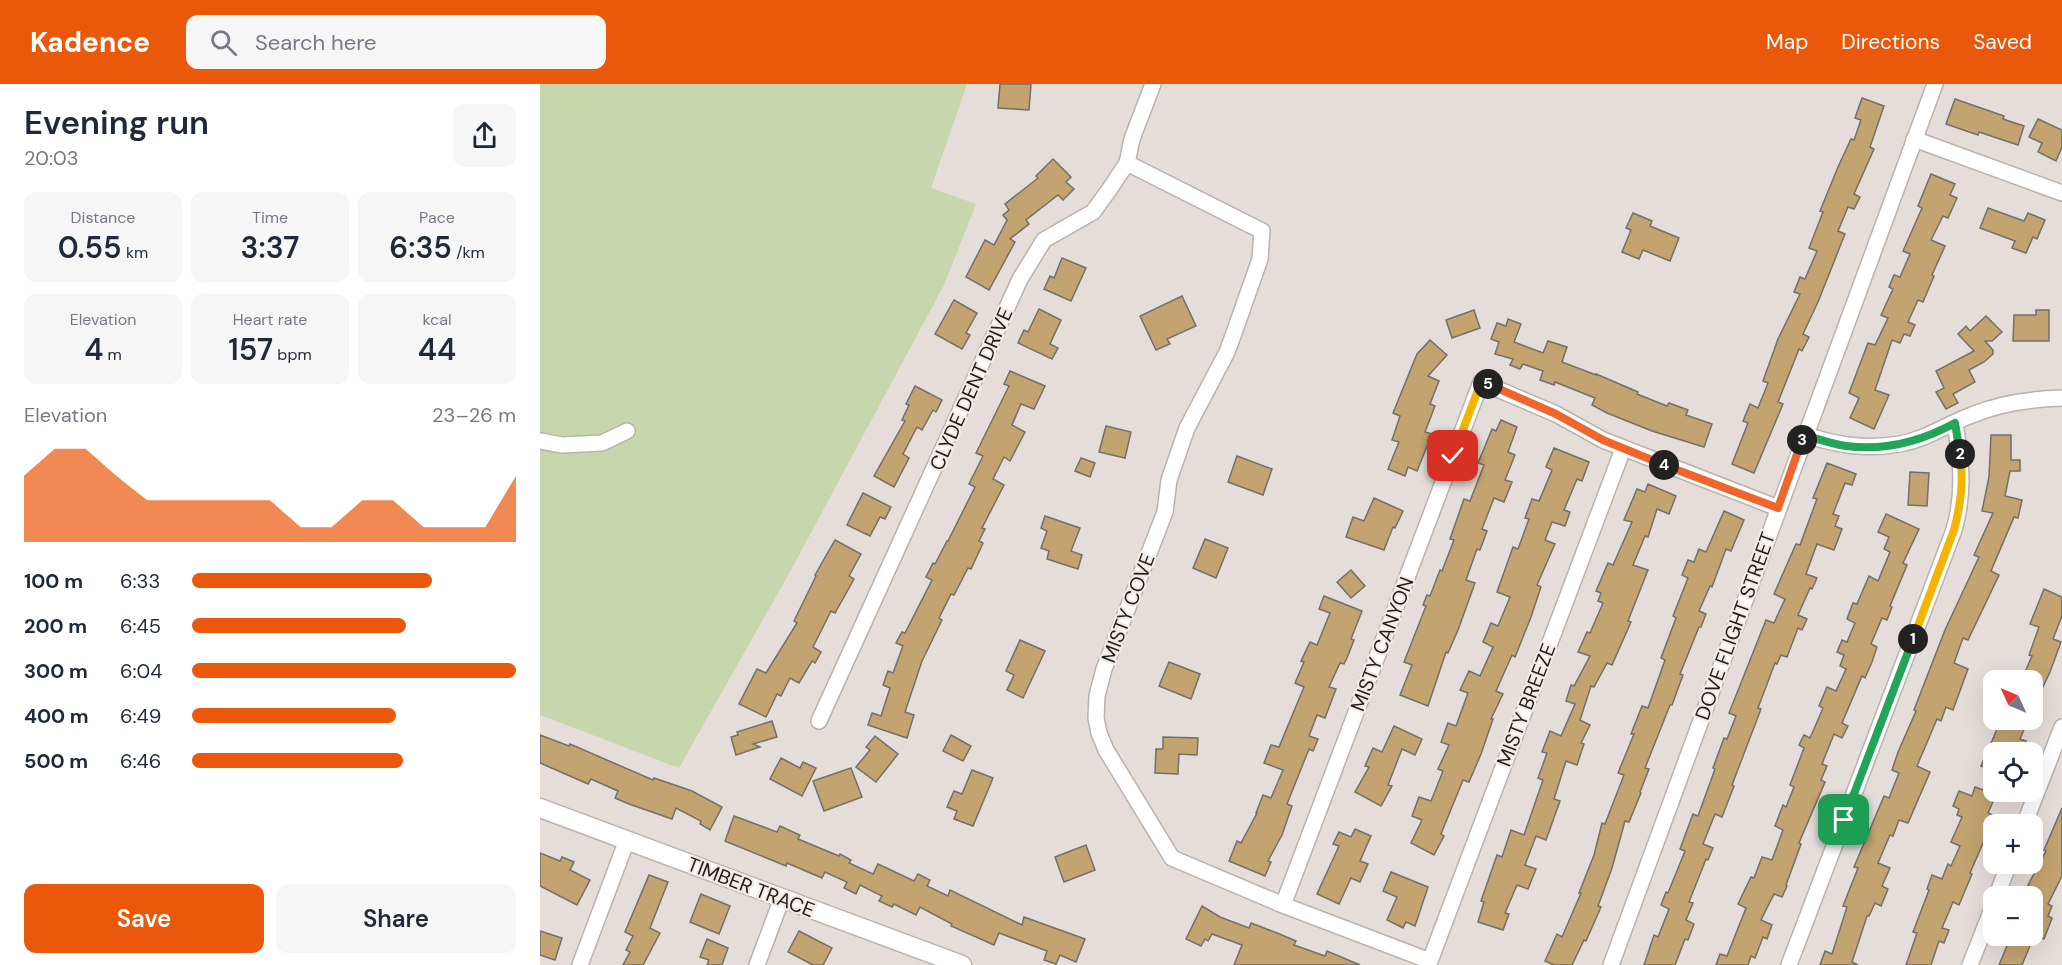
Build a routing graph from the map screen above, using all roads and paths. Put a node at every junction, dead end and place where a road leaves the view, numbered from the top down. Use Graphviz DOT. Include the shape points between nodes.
graph roads {
  1 [pos="1153,84"];
  2 [pos="1935,84"];
  3 [pos="1914,139"];
  4 [pos="1127,163"];
  5 [pos="2062,193"];
  6 [pos="2062,398"];
  7 [pos="1955,423"];
  8 [pos="627,431"];
  9 [pos="1804,435"];
  10 [pos="540,441"];
  11 [pos="1623,449"];
  12 [pos="1778,508"];
  13 [pos="819,721"];
  14 [pos="2062,727"];
  15 [pos="540,808"];
  16 [pos="2028,814"];
  17 [pos="627,840"];
  18 [pos="782,898"];
  19 [pos="1283,906"];
  20 [pos="1983,932"];
  21 [pos="928,959"];
  22 [pos="1430,961"];
  23 [pos="580,965"];
  24 [pos="757,965"];
  25 [pos="962,965"];
  26 [pos="1611,965"];
  27 [pos="1789,965"];
  28 [pos="1970,965"];
  1 -- 4 [label="street, CLYDE DENT DRIVE"];
  2 -- 3 [label="street, DOVE FLIGHT STREET"];
  3 -- 5 [label="street"];
  3 -- 9 [label="street, DOVE FLIGHT STREET"];
  4 -- 13 [label="street, CLYDE DENT DRIVE" via="1093,212 1044,240 1020,279"];
  4 -- 19 [label="street, MISTY COVE" via="1262,231 1260,259 1234,333 1187,428 1169,480 1165,512 1104,669 1097,696 1097,726 1106,750 1172,858"];
  6 -- 7 [label="street" via="2020,401"];
  7 -- 9 [label="street" via="1919,439 1883,447 1845,446"];
  7 -- 27 [label="street" via="1962,481 1954,530"];
  8 -- 10 [label="street" via="602,443 562,445"];
  9 -- 12 [label="street, DOVE FLIGHT STREET"];
  11 -- 12 [label="street"];
  11 -- 19 [label="street, MISTY CANYON" via="1556,414 1481,382"];
  11 -- 22 [label="street, MISTY BREEZE"];
  12 -- 26 [label="street, DOVE FLIGHT STREET"];
  14 -- 16 [label="street"];
  15 -- 17 [label="street, TIMBER TRACE"];
  17 -- 18 [label="street, TIMBER TRACE"];
  17 -- 23 [label="street"];
  18 -- 21 [label="street, TIMBER TRACE"];
  18 -- 24 [label="street"];
  19 -- 22 [label="street, MISTY COVE"];
  20 -- 28 [label="street"];
  21 -- 25 [label="street, TIMBER TRACE"];
}
